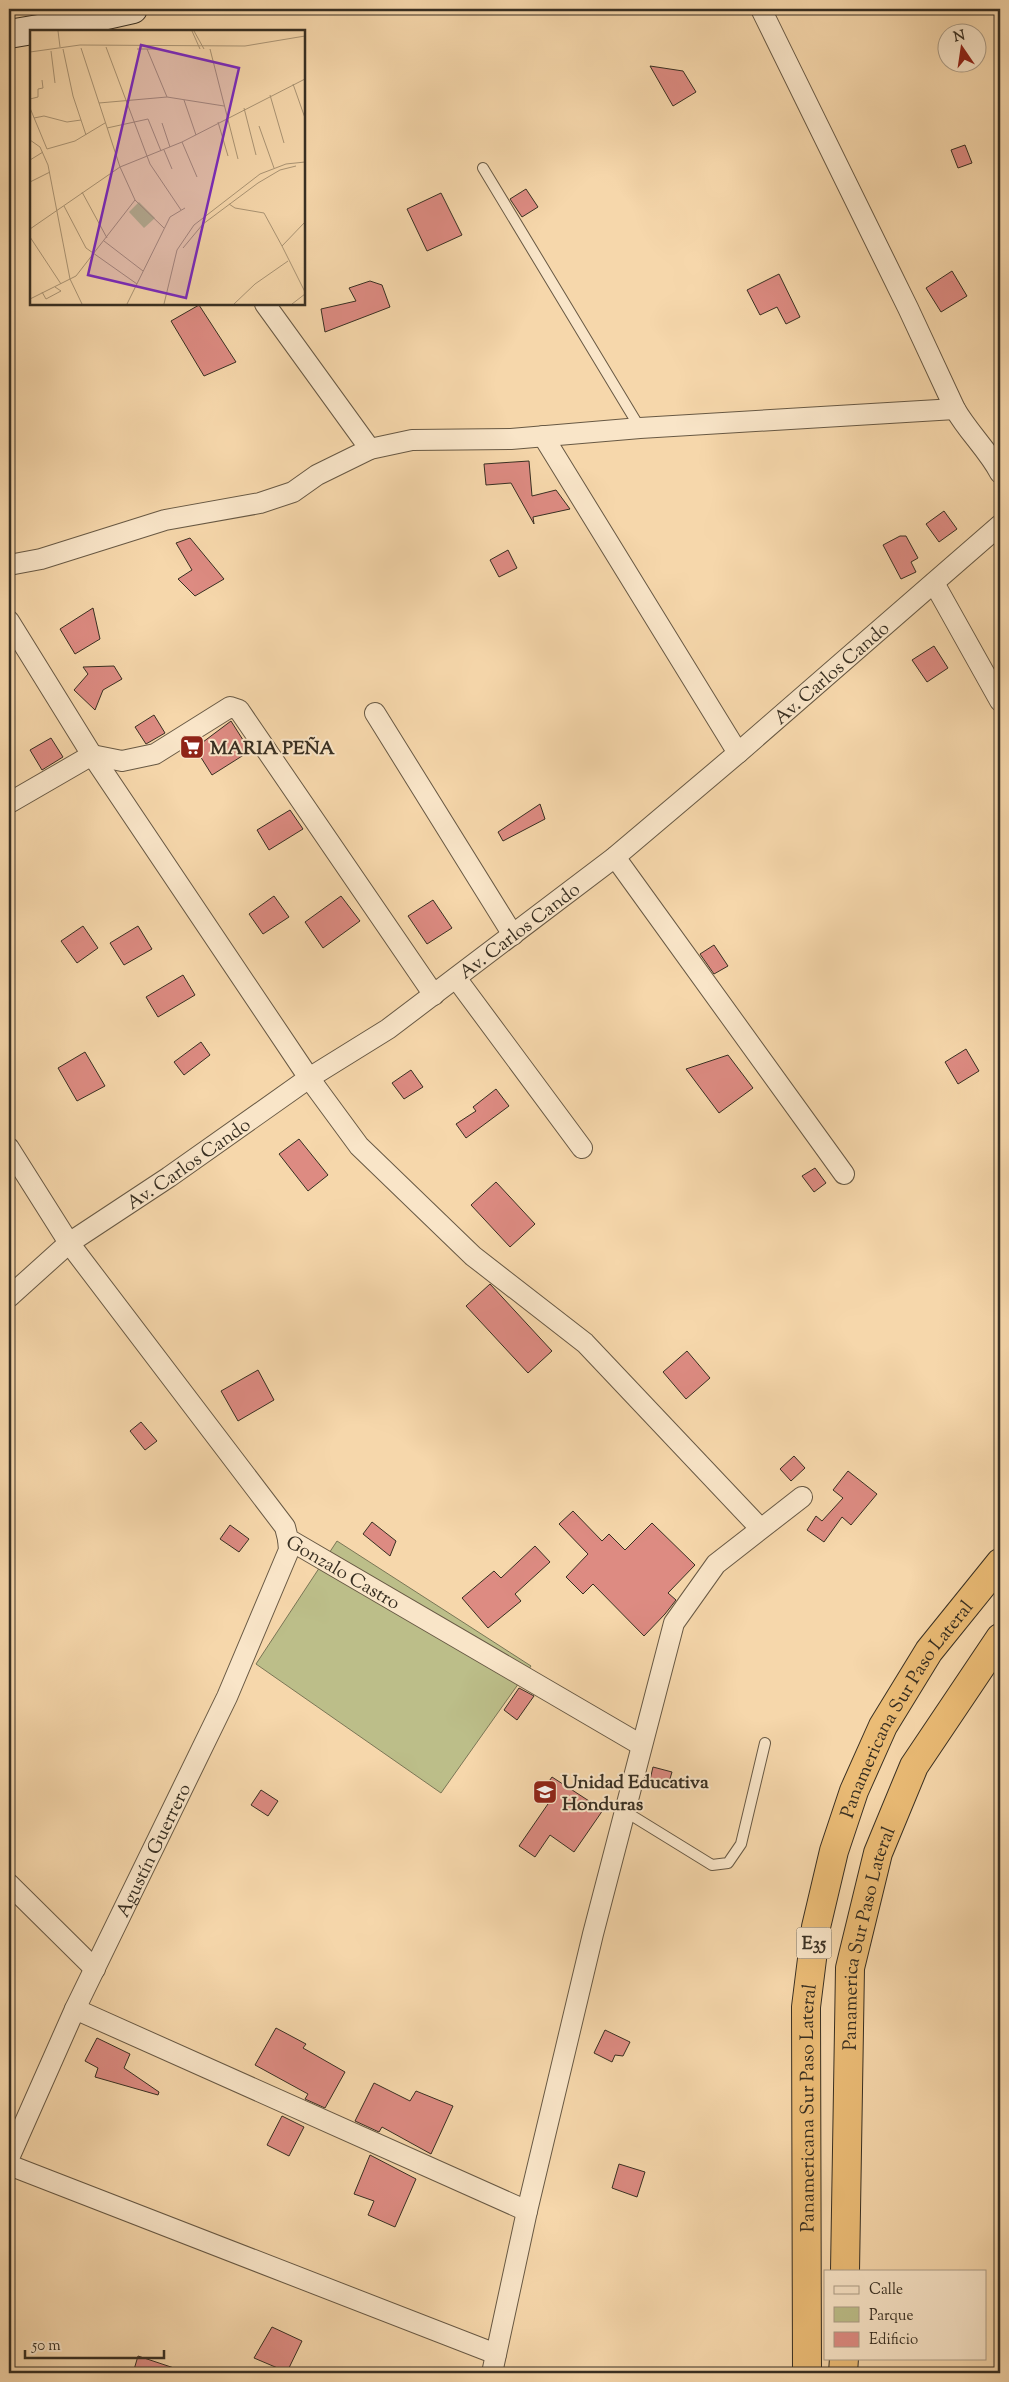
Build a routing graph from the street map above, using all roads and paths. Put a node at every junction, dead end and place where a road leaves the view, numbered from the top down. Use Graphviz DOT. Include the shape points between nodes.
graph roads {
  1 [pos="132,9"];
  2 [pos="761,9"];
  3 [pos="64,28"];
  4 [pos="46,30"];
  5 [pos="30,32"];
  6 [pos="9,34"];
  7 [pos="483,168"];
  8 [pos="265,305"];
  9 [pos="955,409"];
  10 [pos="640,428"];
  11 [pos="544,436"];
  12 [pos="370,448"];
  13 [pos="1000,473"];
  14 [pos="1000,525"];
  15 [pos="9,565"];
  16 [pos="934,583"];
  17 [pos="9,622"];
  18 [pos="1000,700"];
  19 [pos="375,713"];
  20 [pos="738,753"];
  21 [pos="92,755"];
  22 [pos="9,803"];
  23 [pos="615,857"];
  24 [pos="513,935"];
  25 [pos="456,978"];
  26 [pos="434,995"];
  27 [pos="309,1078"];
  28 [pos="9,1148"];
  29 [pos="582,1148"];
  30 [pos="844,1174"];
  31 [pos="69,1244"];
  32 [pos="9,1297"];
  33 [pos="802,1497"];
  34 [pos="760,1528"];
  35 [pos="288,1539"];
  36 [pos="1000,1562"];
  37 [pos="1000,1638"];
  38 [pos="765,1743"];
  39 [pos="641,1745"];
  40 [pos="626,1812"];
  41 [pos="9,1884"];
  42 [pos="95,1969"];
  43 [pos="75,2009"];
  44 [pos="9,2158"];
  45 [pos="9,2165"];
  46 [pos="527,2211"];
  47 [pos="806,2251"];
  48 [pos="845,2261"];
  49 [pos="496,2354"];
  50 [pos="844,2360"];
  51 [pos="492,2373"];
  52 [pos="807,2373"];
  53 [pos="843,2373"];
  1 -- 3 [label="main road"];
  2 -- 9 [label="street"];
  3 -- 4 [label="main road"];
  5 -- 6 [label="main road"];
  7 -- 10 [label="lane"];
  8 -- 12 [label="street"];
  9 -- 10 [label="street"];
  9 -- 13 [label="street"];
  10 -- 11 [label="street"];
  11 -- 12 [label="street" via="412,440"];
  11 -- 20 [label="street"];
  12 -- 15 [label="street" via="317,475 293,492 260,503 165,520 41,559"];
  14 -- 16 [label="street, Av. Carlos Cando"];
  16 -- 18 [label="street"];
  16 -- 20 [label="street, Av. Carlos Cando"];
  17 -- 21 [label="street"];
  19 -- 24 [label="street"];
  20 -- 23 [label="street, Av. Carlos Cando"];
  21 -- 22 [label="street"];
  21 -- 26 [label="street" via="122,761 156,754 230,707 239,710"];
  21 -- 27 [label="street"];
  23 -- 24 [label="street, Av. Carlos Cando"];
  23 -- 30 [label="street"];
  24 -- 25 [label="street, Av. Carlos Cando"];
  25 -- 26 [label="street, Av. Carlos Cando"];
  25 -- 29 [label="street"];
  26 -- 27 [label="street, Av. Carlos Cando" via="388,1029"];
  27 -- 31 [label="street, Av. Carlos Cando"];
  27 -- 34 [label="street" via="359,1146 473,1256 585,1343"];
  28 -- 31 [label="street, Gonzalo Castro"];
  31 -- 32 [label="street, Av. Carlos Cando"];
  31 -- 35 [label="street, Gonzalo Castro" via="285,1526"];
  33 -- 34 [label="street"];
  34 -- 39 [label="street" via="716,1564 674,1623"];
  35 -- 39 [label="street, Gonzalo Castro"];
  35 -- 42 [label="street, Agustín Guerrero" via="289,1550 227,1697"];
  36 -- 47 [label="highway, Panamericana Sur Paso Lateral / E35" via="929,1651 883,1726 854,1791 834,1851 816,1928 806,2007"];
  37 -- 48 [label="highway, Panamerica Sur Paso Lateral / E35" via="914,1766 878,1853 850,1968"];
  38 -- 40 [label="lane" via="741,1844 728,1863 712,1865"];
  39 -- 40 [label="street"];
  40 -- 46 [label="street" via="590,1944"];
  41 -- 42 [label="street"];
  42 -- 43 [label="street, Agustín Guerrero"];
  43 -- 44 [label="street, Agustín Guerrero"];
  43 -- 46 [label="street"];
  45 -- 49 [label="street"];
  46 -- 49 [label="street"];
  47 -- 48 [label="highway"];
  47 -- 52 [label="highway, Panamericana Sur Paso Lateral / E35"];
  49 -- 51 [label="street"];
  50 -- 53 [label="highway"];
}
